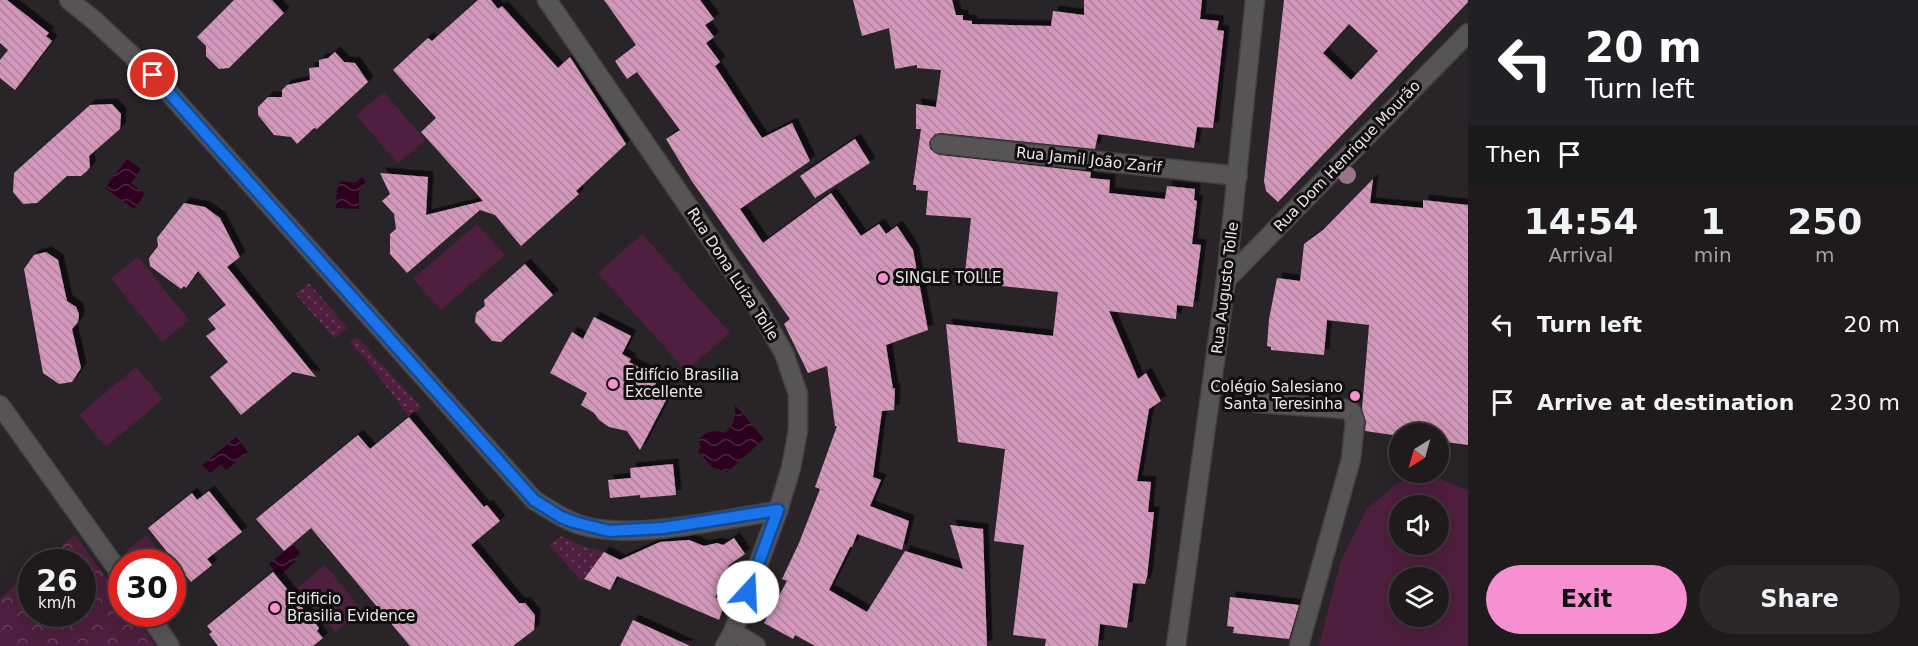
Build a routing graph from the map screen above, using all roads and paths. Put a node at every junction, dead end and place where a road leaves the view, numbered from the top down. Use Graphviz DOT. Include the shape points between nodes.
graph roads {
  1 [pos="69,0"];
  2 [pos="547,0"];
  3 [pos="1255,0"];
  4 [pos="1468,33"];
  5 [pos="940,144"];
  6 [pos="1238,176"];
  7 [pos="1226,280"];
  8 [pos="1257,403"];
  9 [pos="0,405"];
  10 [pos="778,510"];
  11 [pos="108,556"];
  12 [pos="157,627"];
  13 [pos="729,639"];
  14 [pos="170,646"];
  15 [pos="756,646"];
  16 [pos="1176,646"];
  17 [pos="1299,646"];
  1 -- 10 [label="street" via="153,75 534,500 561,517 609,531 663,528"];
  2 -- 10 [label="street, Rua Dona Luiza Tolle" via="756,305 784,353 798,394 798,429"];
  3 -- 6 [label="street, Rua Augusto Tolle"];
  4 -- 7 [label="street, Rua Dom Henrique Mourão"];
  5 -- 6 [label="street, Rua Jamil João Zarif"];
  6 -- 7 [label="street, Rua Augusto Tolle"];
  7 -- 16 [label="street, Rua Augusto Tolle"];
  8 -- 17 [label="street" via="1346,409 1355,421 1351,459"];
  9 -- 11 [label="street"];
  10 -- 13 [label="street, Rua Dona Luiza Tolle"];
  12 -- 14 [label="street"];
  13 -- 15 [label="street"];
}
